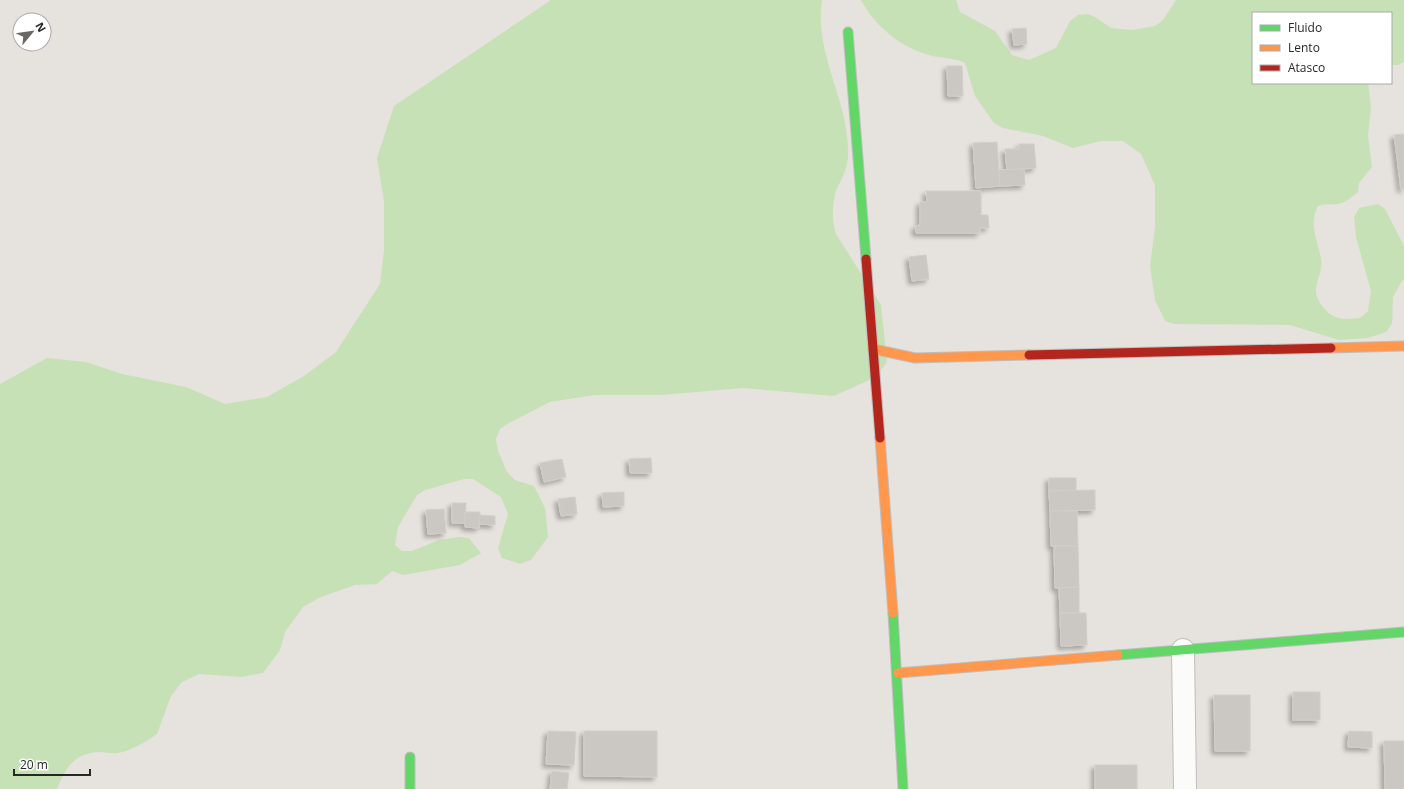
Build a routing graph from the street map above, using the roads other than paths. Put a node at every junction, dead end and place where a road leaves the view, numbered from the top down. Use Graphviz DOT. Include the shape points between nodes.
graph roads {
  1 [pos="848,32"];
  2 [pos="1404,346"];
  3 [pos="873,349"];
  4 [pos="1404,632"];
  5 [pos="1183,650"];
  6 [pos="898,673"];
  7 [pos="410,757"];
  8 [pos="410,789"];
  9 [pos="903,789"];
  10 [pos="1185,789"];
  1 -- 3 [label="street"];
  2 -- 3 [label="street" via="915,358"];
  3 -- 6 [label="street"];
  4 -- 5 [label="street"];
  5 -- 6 [label="street"];
  5 -- 10 [label="street"];
  6 -- 9 [label="street"];
  7 -- 8 [label="street"];
}
